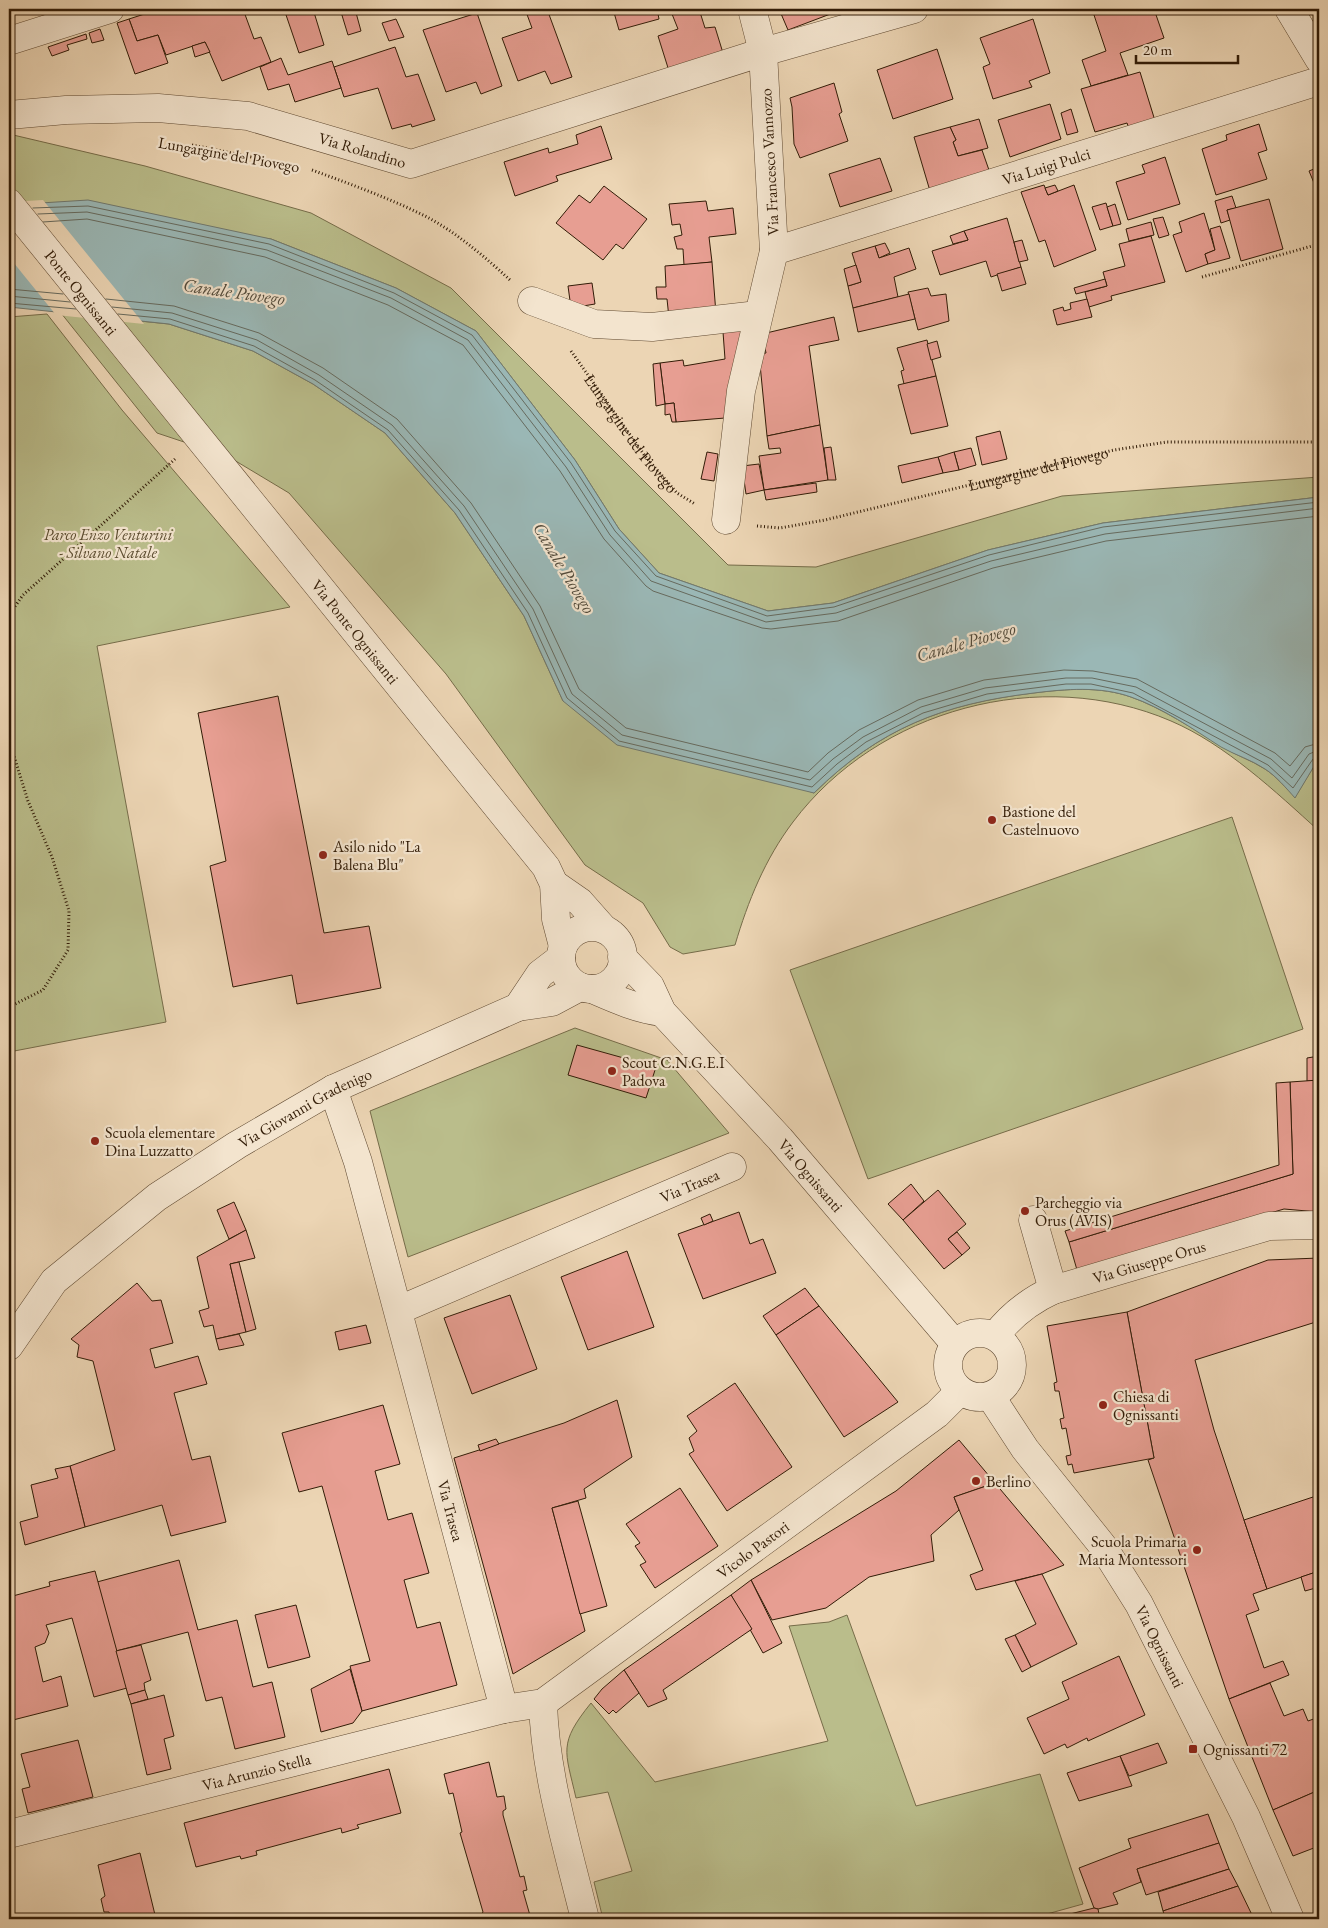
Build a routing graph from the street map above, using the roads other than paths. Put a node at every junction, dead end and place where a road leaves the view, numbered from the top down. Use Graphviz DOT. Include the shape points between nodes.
graph roads {
  1 [pos="752,9"];
  2 [pos="914,9"];
  3 [pos="1289,9"];
  4 [pos="100,10"];
  5 [pos="9,41"];
  6 [pos="763,52"];
  7 [pos="1319,59"];
  8 [pos="1319,81"];
  9 [pos="9,115"];
  10 [pos="9,203"];
  11 [pos="774,251"];
  12 [pos="532,300"];
  13 [pos="758,314"];
  14 [pos="154,381"];
  15 [pos="726,520"];
  16 [pos="554,884"];
  17 [pos="603,928"];
  18 [pos="562,952"];
  19 [pos="622,957"];
  20 [pos="586,988"];
  21 [pos="518,1007"];
  22 [pos="662,1012"];
  23 [pos="333,1089"];
  24 [pos="732,1167"];
  25 [pos="1033,1220"];
  26 [pos="1319,1226"];
  27 [pos="1053,1290"];
  28 [pos="399,1310"];
  29 [pos="995,1336"];
  30 [pos="956,1344"];
  31 [pos="9,1346"];
  32 [pos="960,1391"];
  33 [pos="992,1397"];
  34 [pos="543,1703"];
  35 [pos="504,1709"];
  36 [pos="9,1834"];
  37 [pos="584,1919"];
  38 [pos="1290,1919"];
  1 -- 6 [label="street, Via Francesco Vannozzo"];
  2 -- 6 [label="street, Via Rolandino"];
  3 -- 7 [label="street"];
  4 -- 5 [label="street"];
  6 -- 9 [label="street, Via Rolandino" via="411,164 248,116 158,108"];
  6 -- 11 [label="street, Via Francesco Vannozzo"];
  8 -- 11 [label="street, Via Luigi Pulci"];
  10 -- 14 [label="street, Ponte Ognissanti"];
  11 -- 13 [label="street, Via Francesco Vannozzo"];
  12 -- 13 [label="street" via="594,324 652,328"];
  13 -- 15 [label="street, Via Francesco Vannozzo" via="741,391"];
  14 -- 16 [label="street, Via Ponte Ognissanti" via="546,867"];
  16 -- 17 [label="street, Via Ponte Ognissanti" via="580,902"];
  16 -- 18 [label="street, Via Ponte Ognissanti"];
  17 -- 18 [label="street" via="583,927 570,936"];
  17 -- 19 [label="street" via="613,935"];
  18 -- 20 [label="street" via="566,975"];
  18 -- 21 [label="street" via="540,974"];
  19 -- 20 [label="street" via="614,980 604,986"];
  19 -- 22 [label="street, Via Ognissanti" via="650,986"];
  20 -- 21 [label="street, Via Giovanni Gradenigo" via="552,1002"];
  20 -- 22 [label="street" via="629,1005"];
  21 -- 23 [label="street, Via Giovanni Gradenigo"];
  22 -- 30 [label="street, Via Ognissanti" via="780,1139"];
  23 -- 28 [label="street, Via Trasea" via="358,1162"];
  23 -- 31 [label="street, Via Giovanni Gradenigo" via="156,1197 54,1282"];
  24 -- 28 [label="street, Via Trasea"];
  25 -- 27 [label="street"];
  26 -- 27 [label="street, Via Giuseppe Orus" via="1269,1226"];
  27 -- 29 [label="street, Via Giuseppe Orus" via="1031,1300 1004,1323"];
  28 -- 35 [label="street, Via Trasea"];
  29 -- 30 [label="street" via="974,1333"];
  29 -- 33 [label="street" via="1009,1349 1013,1368 1006,1386"];
  30 -- 32 [label="street" via="947,1363 948,1374"];
  32 -- 33 [label="street" via="975,1398"];
  32 -- 34 [label="street, Vicolo Pastori" via="937,1414"];
  33 -- 38 [label="street, Via Ognissanti" via="1025,1449 1102,1545 1139,1604 1246,1817"];
  34 -- 35 [label="street, Vicolo Pastori"];
  34 -- 37 [label="street" via="544,1731"];
  35 -- 36 [label="street, Via Arunzio Stella"];
}
